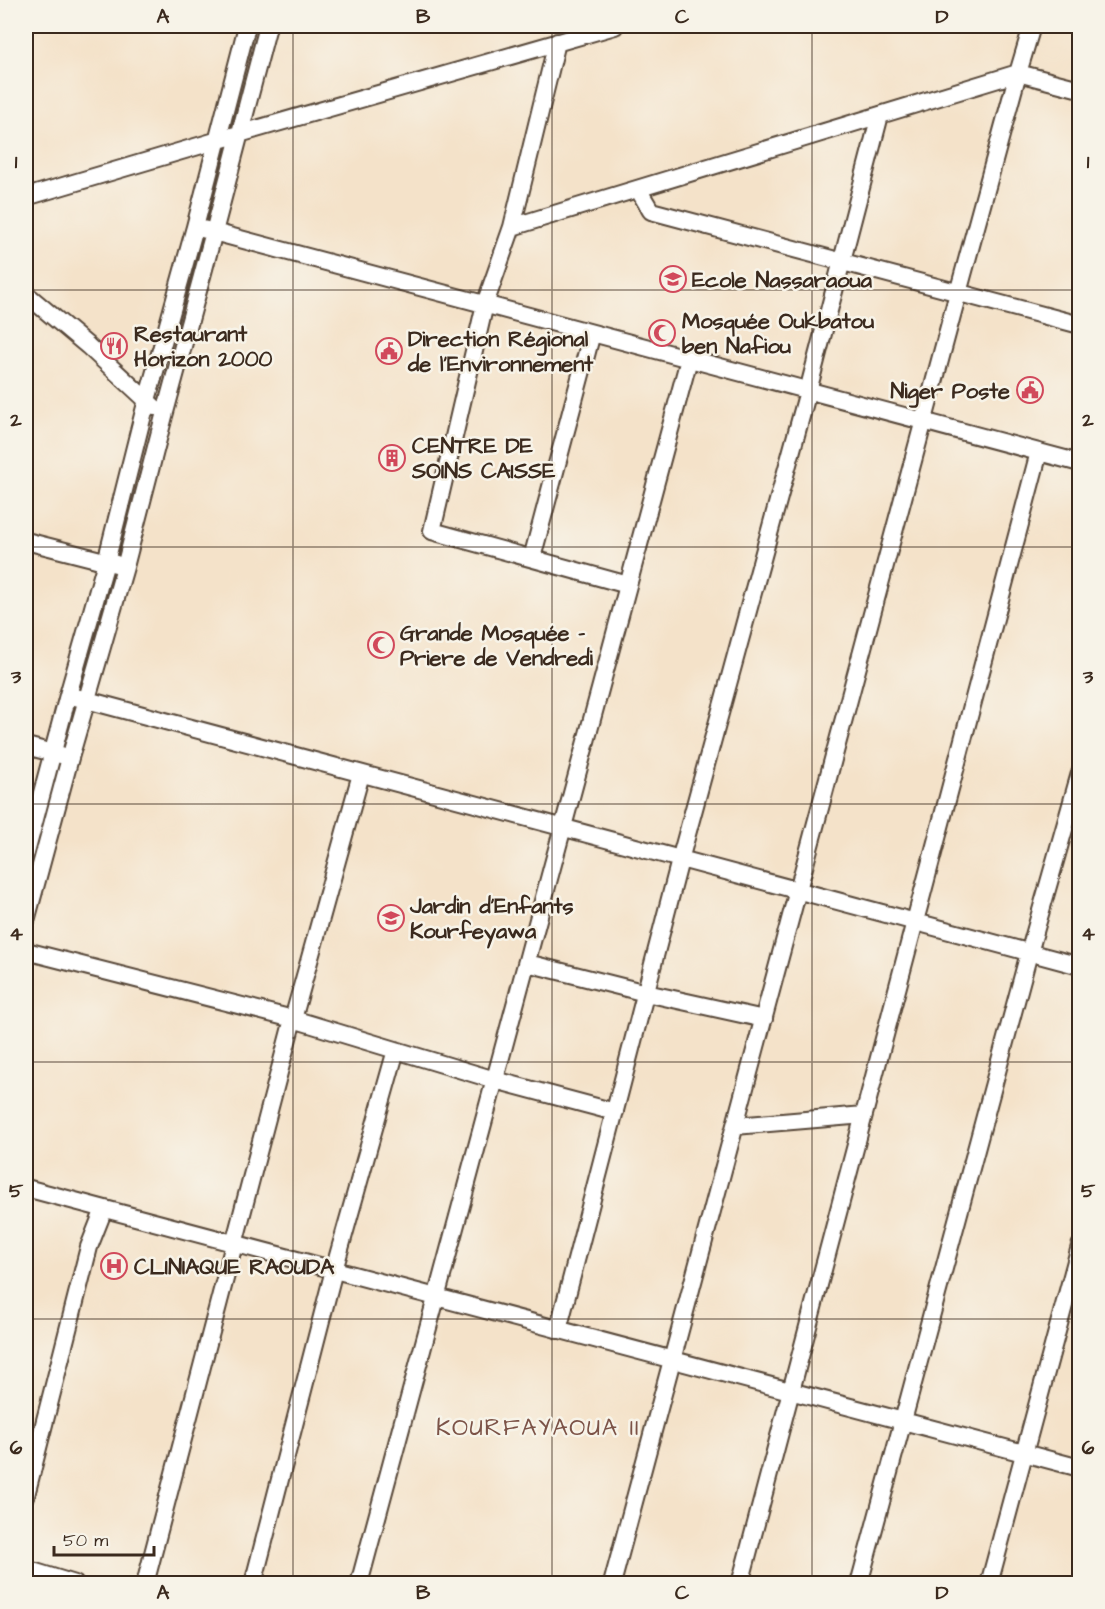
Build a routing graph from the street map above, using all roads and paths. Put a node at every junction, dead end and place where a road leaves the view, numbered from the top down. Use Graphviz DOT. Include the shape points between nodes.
graph roads {
  1 [pos="247,26"];
  2 [pos="268,26"];
  3 [pos="615,26"];
  4 [pos="1032,26"];
  5 [pos="557,42"];
  6 [pos="1018,73"];
  7 [pos="1080,89"];
  8 [pos="880,115"];
  9 [pos="239,134"];
  10 [pos="217,140"];
  11 [pos="638,189"];
  12 [pos="26,197"];
  13 [pos="195,227"];
  14 [pos="512,227"];
  15 [pos="214,232"];
  16 [pos="842,262"];
  17 [pos="958,293"];
  18 [pos="26,294"];
  19 [pos="485,304"];
  20 [pos="1080,325"];
  21 [pos="592,333"];
  22 [pos="689,359"];
  23 [pos="808,390"];
  24 [pos="147,401"];
  25 [pos="164,416"];
  26 [pos="924,421"];
  27 [pos="1039,452"];
  28 [pos="1080,463"];
  29 [pos="26,541"];
  30 [pos="532,558"];
  31 [pos="106,562"];
  32 [pos="125,567"];
  33 [pos="628,585"];
  34 [pos="68,695"];
  35 [pos="87,701"];
  36 [pos="26,746"];
  37 [pos="52,753"];
  38 [pos="70,758"];
  39 [pos="1080,773"];
  40 [pos="361,774"];
  41 [pos="563,829"];
  42 [pos="26,853"];
  43 [pos="680,860"];
  44 [pos="798,891"];
  45 [pos="26,921"];
  46 [pos="915,923"];
  47 [pos="26,951"];
  48 [pos="1029,953"];
  49 [pos="527,963"];
  50 [pos="1080,966"];
  51 [pos="646,993"];
  52 [pos="293,1019"];
  53 [pos="764,1020"];
  54 [pos="396,1050"];
  55 [pos="495,1080"];
  56 [pos="615,1112"];
  57 [pos="864,1115"];
  58 [pos="735,1126"];
  59 [pos="26,1188"];
  60 [pos="104,1209"];
  61 [pos="234,1244"];
  62 [pos="1080,1246"];
  63 [pos="334,1270"];
  64 [pos="436,1298"];
  65 [pos="558,1330"];
  66 [pos="672,1360"];
  67 [pos="791,1392"];
  68 [pos="903,1421"];
  69 [pos="1024,1453"];
  70 [pos="1080,1468"];
  71 [pos="26,1495"];
  72 [pos="26,1569"];
  73 [pos="75,1584"];
  74 [pos="145,1584"];
  75 [pos="253,1584"];
  76 [pos="359,1584"];
  77 [pos="612,1584"];
  78 [pos="740,1584"];
  79 [pos="859,1584"];
  80 [pos="989,1584"];
  1 -- 10 [label="street"];
  2 -- 9 [label="street"];
  3 -- 5 [label="street"];
  4 -- 6 [label="street"];
  5 -- 9 [label="street"];
  5 -- 14 [label="street"];
  6 -- 7 [label="street"];
  6 -- 8 [label="street"];
  6 -- 17 [label="street"];
  8 -- 11 [label="street"];
  8 -- 16 [label="street"];
  9 -- 10 [label="street"];
  9 -- 15 [label="street"];
  10 -- 12 [label="street"];
  10 -- 13 [label="street"];
  11 -- 14 [label="street"];
  11 -- 16 [label="street" via="651,211"];
  13 -- 15 [label="street"];
  13 -- 24 [label="street"];
  14 -- 19 [label="street"];
  15 -- 19 [label="street"];
  15 -- 25 [label="street"];
  16 -- 17 [label="street"];
  16 -- 23 [label="street"];
  17 -- 20 [label="street"];
  17 -- 26 [label="street"];
  18 -- 24 [label="street"];
  19 -- 21 [label="street"];
  19 -- 30 [label="street" via="432,531"];
  21 -- 22 [label="street"];
  21 -- 30 [label="street"];
  22 -- 23 [label="street"];
  22 -- 33 [label="street"];
  23 -- 26 [label="street"];
  23 -- 43 [label="street"];
  24 -- 25 [label="street"];
  24 -- 31 [label="street"];
  25 -- 32 [label="street"];
  26 -- 27 [label="street"];
  26 -- 44 [label="street"];
  27 -- 28 [label="street"];
  27 -- 46 [label="street"];
  29 -- 31 [label="street"];
  30 -- 33 [label="street"];
  31 -- 32 [label="street"];
  31 -- 34 [label="street"];
  32 -- 35 [label="street"];
  33 -- 41 [label="street"];
  34 -- 35 [label="street"];
  34 -- 37 [label="street"];
  35 -- 38 [label="street"];
  35 -- 40 [label="street"];
  36 -- 37 [label="street"];
  37 -- 38 [label="street"];
  37 -- 42 [label="street"];
  38 -- 45 [label="street"];
  39 -- 48 [label="street"];
  40 -- 41 [label="street"];
  40 -- 52 [label="street"];
  41 -- 43 [label="street"];
  41 -- 49 [label="street"];
  43 -- 44 [label="street"];
  43 -- 51 [label="street"];
  44 -- 46 [label="street"];
  44 -- 53 [label="street"];
  46 -- 48 [label="street"];
  46 -- 57 [label="street"];
  47 -- 52 [label="street"];
  48 -- 50 [label="street"];
  48 -- 68 [label="street"];
  49 -- 51 [label="street"];
  49 -- 55 [label="street"];
  51 -- 53 [label="street"];
  51 -- 56 [label="street"];
  52 -- 54 [label="street"];
  52 -- 61 [label="street"];
  53 -- 58 [label="street"];
  54 -- 55 [label="street"];
  54 -- 63 [label="street"];
  55 -- 56 [label="street"];
  55 -- 64 [label="street"];
  56 -- 65 [label="street"];
  57 -- 58 [label="street"];
  57 -- 67 [label="street"];
  58 -- 66 [label="street"];
  59 -- 60 [label="street"];
  60 -- 61 [label="street"];
  60 -- 71 [label="street" via="89,1246"];
  61 -- 63 [label="street"];
  61 -- 74 [label="street"];
  62 -- 69 [label="street"];
  63 -- 64 [label="street"];
  63 -- 75 [label="street"];
  64 -- 65 [label="street"];
  64 -- 76 [label="street"];
  65 -- 66 [label="street"];
  66 -- 67 [label="street"];
  66 -- 77 [label="street"];
  67 -- 68 [label="street"];
  67 -- 78 [label="street"];
  68 -- 69 [label="street"];
  68 -- 79 [label="street"];
  69 -- 70 [label="street"];
  69 -- 80 [label="street"];
  72 -- 73 [label="street"];
}
